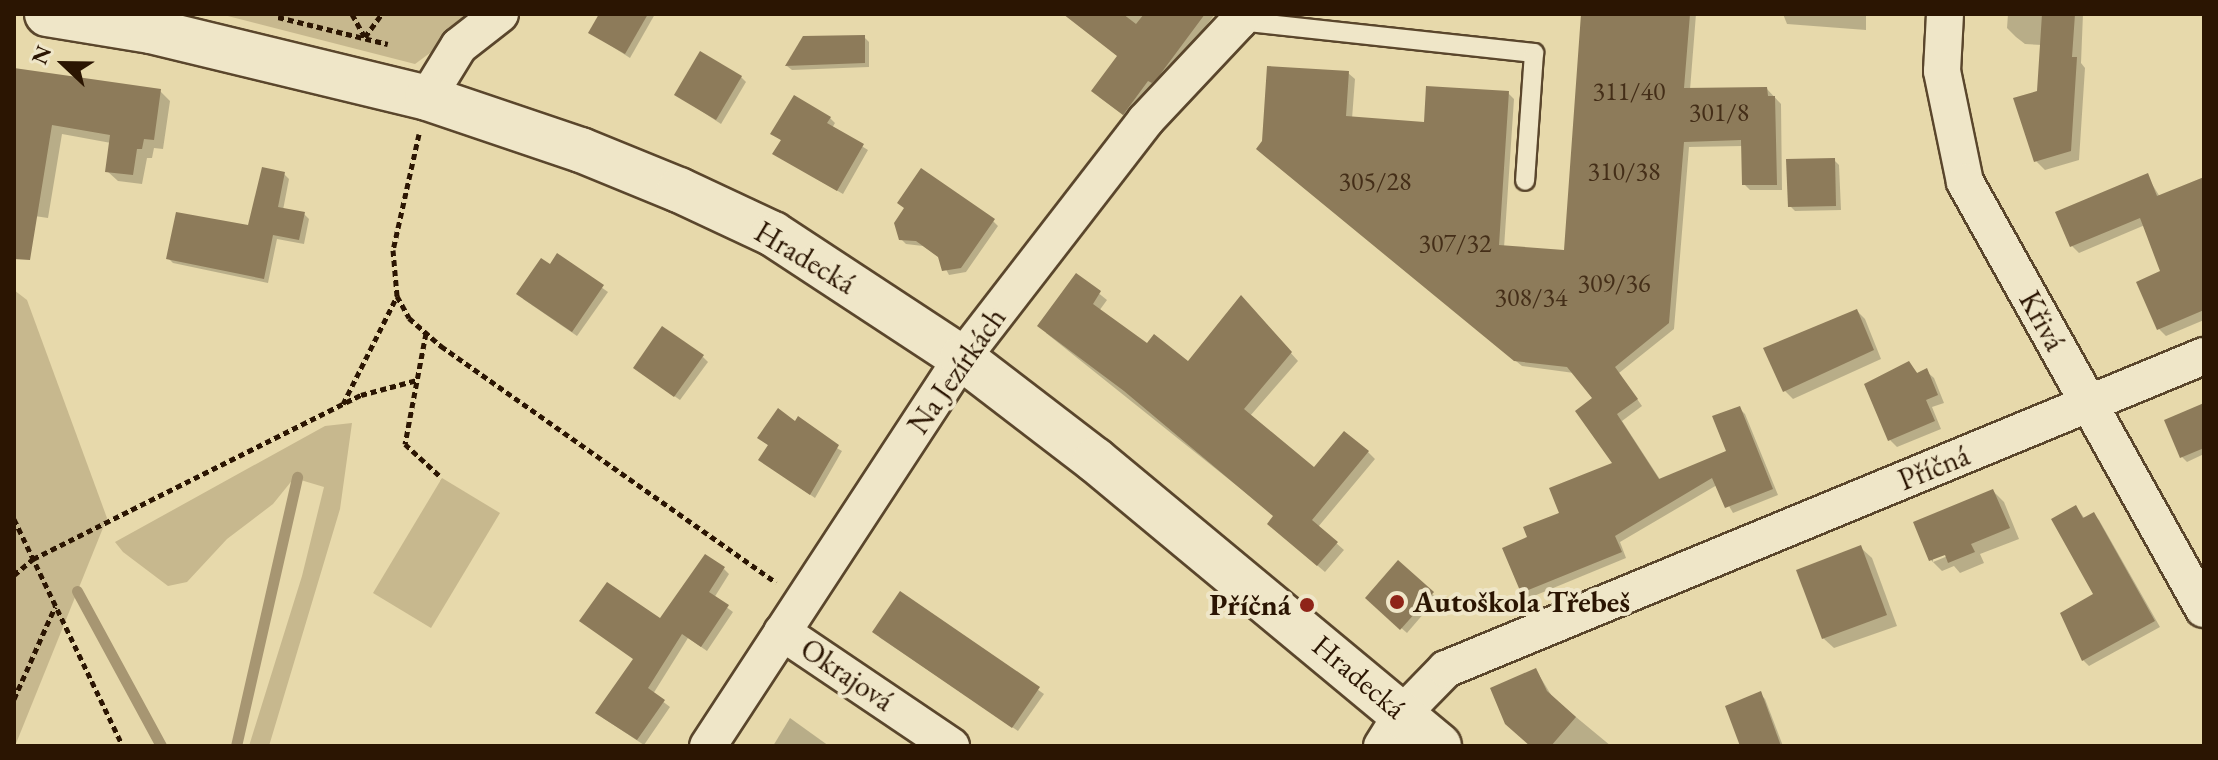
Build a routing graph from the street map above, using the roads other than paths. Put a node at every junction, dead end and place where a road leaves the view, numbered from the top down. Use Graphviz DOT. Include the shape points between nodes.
graph roads {
  1 [pos="47,14"];
  2 [pos="500,14"];
  3 [pos="1945,14"];
  4 [pos="1240,18"];
  5 [pos="427,98"];
  6 [pos="1525,181"];
  7 [pos="2204,356"];
  8 [pos="962,358"];
  9 [pos="2088,404"];
  10 [pos="2204,609"];
  11 [pos="782,632"];
  12 [pos="1392,729"];
  13 [pos="708,746"];
  14 [pos="951,746"];
  15 [pos="1439,746"];
  1 -- 5 [label="street, Hradecká" via="151,31"];
  2 -- 5 [label="street" via="459,46"];
  3 -- 9 [label="street, Křivá" via="1942,71 1965,182"];
  4 -- 6 [label="lane, Na Jezírkách" via="1534,53"];
  4 -- 8 [label="street, Na Jezírkách" via="1145,121"];
  5 -- 8 [label="street, Hradecká" via="581,150 773,234"];
  7 -- 9 [label="street, Příčná"];
  8 -- 11 [label="street, Na Jezírkách"];
  8 -- 12 [label="street, Hradecká" via="1095,460"];
  9 -- 10 [label="street, Křivá"];
  9 -- 12 [label="street, Příčná" via="1446,669"];
  11 -- 13 [label="street, Na Jezírkách"];
  11 -- 14 [label="street, Okrajová"];
  12 -- 15 [label="street, Hradecká"];
}
